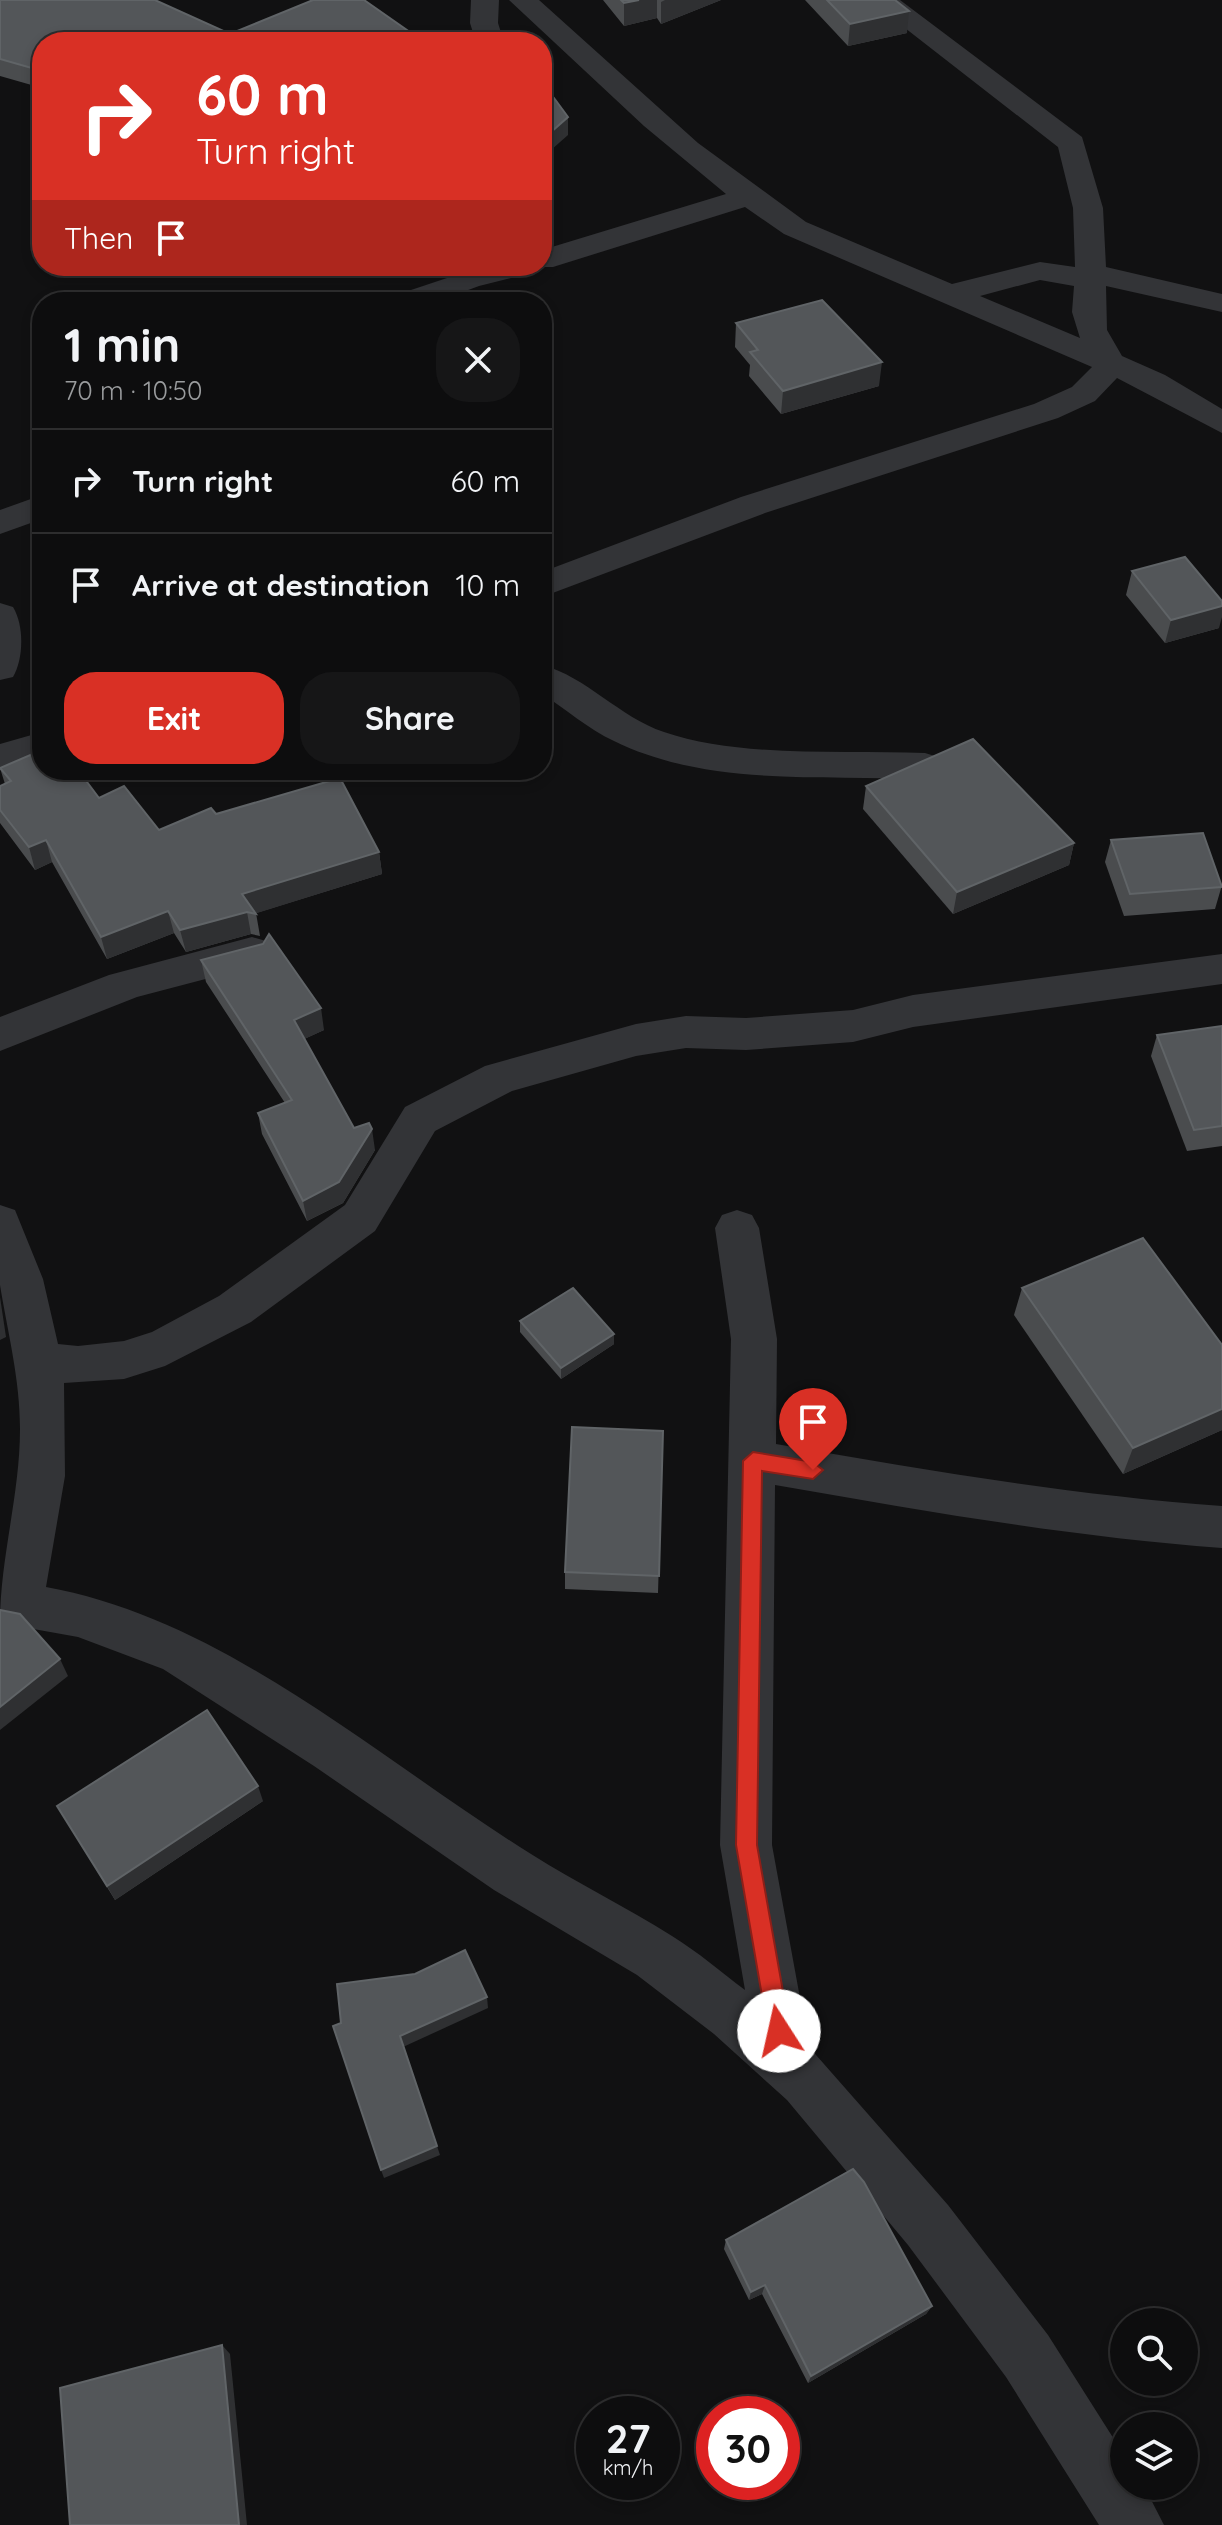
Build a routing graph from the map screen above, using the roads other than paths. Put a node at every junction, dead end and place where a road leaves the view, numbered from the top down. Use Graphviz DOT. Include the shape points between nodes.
graph roads {
  1 [pos="485,0"];
  2 [pos="523,0"];
  3 [pos="883,0"];
  4 [pos="487,32"];
  5 [pos="747,197"];
  6 [pos="552,257"];
  7 [pos="480,276"];
  8 [pos="1091,276"];
  9 [pos="434,292"];
  10 [pos="949,294"];
  11 [pos="1222,303"];
  12 [pos="1110,364"];
  13 [pos="1222,423"];
  14 [pos="32,510"];
  15 [pos="0,523"];
  16 [pos="552,581"];
  17 [pos="0,615"];
  18 [pos="0,668"];
  19 [pos="552,683"];
  20 [pos="32,748"];
  21 [pos="0,757"];
  22 [pos="925,766"];
  23 [pos="252,952"];
  24 [pos="1222,969"];
  25 [pos="0,1035"];
  26 [pos="0,1223"];
  27 [pos="737,1228"];
  28 [pos="38,1361"];
  29 [pos="753,1461"];
  30 [pos="1222,1527"];
  31 [pos="10,1603"];
  32 [pos="784,2061"];
  33 [pos="1134,2525"];
  1 -- 4 [label="street"];
  2 -- 5 [label="street" via="678,144"];
  3 -- 8 [label="street" via="1072,143 1088,208"];
  5 -- 6 [label="street"];
  5 -- 10 [label="street" via="795,228"];
  7 -- 9 [label="street"];
  8 -- 10 [label="street" via="1040,271"];
  8 -- 11 [label="street"];
  8 -- 12 [label="street" via="1089,321"];
  10 -- 12 [label="street"];
  12 -- 13 [label="street" via="1154,382"];
  12 -- 16 [label="street" via="1101,382 1046,411 753,505"];
  14 -- 15 [label="street"];
  17 -- 18 [label="street"];
  19 -- 22 [label="street" via="629,733 683,751"];
  20 -- 21 [label="street"];
  23 -- 25 [label="street" via="133,982"];
  24 -- 28 [label="street" via="913,1011 853,1026 661,1036 500,1078 420,1119 360,1218 235,1309 165,1347 124,1360 78,1365"];
  26 -- 28 [label="street" via="20,1267"];
  27 -- 29 [label="street" via="754,1339"];
  28 -- 31 [label="street" via="43,1460"];
  29 -- 30 [label="street" via="1013,1506"];
  29 -- 32 [label="street" via="746,1845"];
  31 -- 32 [label="street" via="78,1615 180,1653 512,1872 656,1956"];
  32 -- 33 [label="street" via="928,2225 1018,2344"];
}
